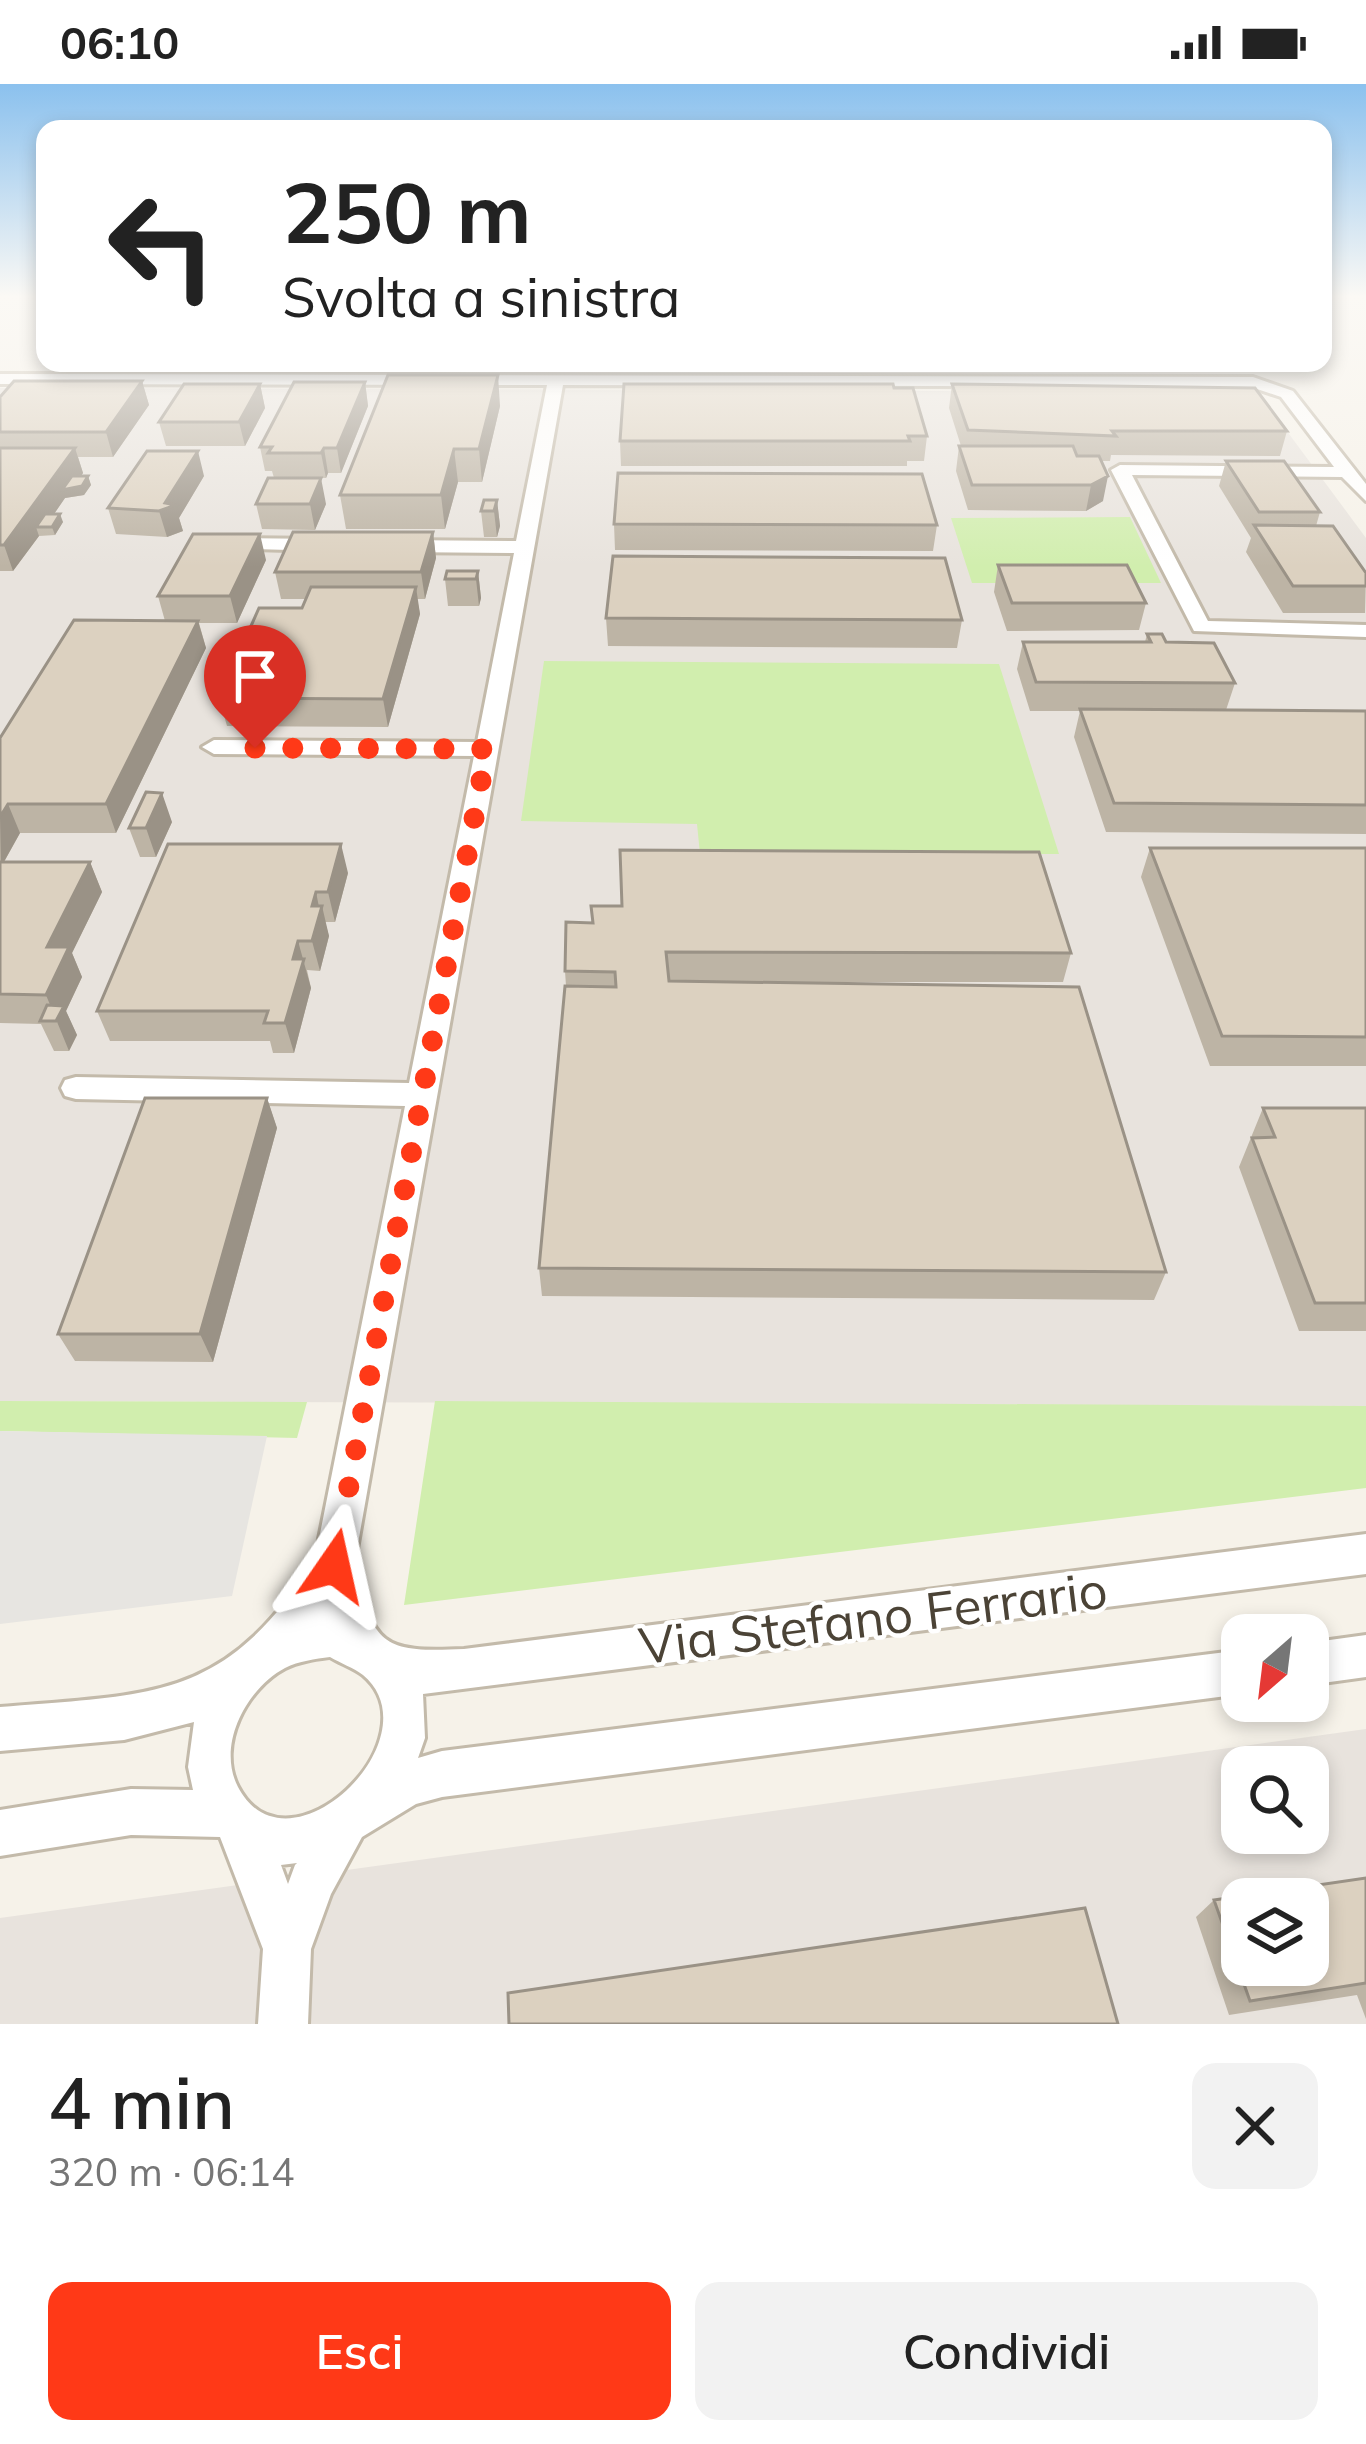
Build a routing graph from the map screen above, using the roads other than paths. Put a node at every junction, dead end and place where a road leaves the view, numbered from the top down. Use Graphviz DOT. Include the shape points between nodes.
graph roads {
  1 [pos="555,386"];
  2 [pos="1269,386"];
  3 [pos="1347,472"];
  4 [pos="1366,496"];
  5 [pos="210,544"];
  6 [pos="346,545"];
  7 [pos="369,545"];
  8 [pos="525,547"];
  9 [pos="1366,631"];
  10 [pos="214,747"];
  11 [pos="487,749"];
  12 [pos="76,1088"];
  13 [pos="422,1095"];
  14 [pos="1366,1554"];
  15 [pos="334,1566"];
  16 [pos="371,1652"];
  17 [pos="1366,1656"];
  18 [pos="262,1659"];
  19 [pos="1329,1661"];
  20 [pos="1221,1675"];
  21 [pos="0,1729"];
  22 [pos="357,1815"];
  23 [pos="236,1821"];
  24 [pos="0,1833"];
  25 [pos="287,1948"];
  26 [pos="283,2024"];
  1 -- 8 [label="street"];
  2 -- 3 [label="street" via="1287,394"];
  3 -- 4 [label="street"];
  3 -- 9 [label="street" via="1120,470 1201,627"];
  5 -- 6 [label="street"];
  7 -- 8 [label="street"];
  8 -- 11 [label="street"];
  10 -- 11 [label="street"];
  11 -- 13 [label="street"];
  12 -- 13 [label="street"];
  13 -- 15 [label="street"];
  14 -- 16 [label="street, Via Stefano Ferrario" via="464,1671 416,1672"];
  15 -- 16 [label="street" via="349,1628"];
  15 -- 18 [label="street" via="301,1620"];
  16 -- 18 [label="street" via="333,1636 304,1638"];
  16 -- 22 [label="street" via="398,1683 403,1744 391,1775"];
  17 -- 19 [label="street"];
  18 -- 21 [label="street" via="226,1686 165,1709"];
  18 -- 23 [label="street" via="220,1710 209,1757 214,1789"];
  20 -- 22 [label="street" via="442,1774 407,1784"];
  22 -- 23 [label="street" via="312,1839 280,1841"];
  22 -- 25 [label="street" via="312,1882"];
  23 -- 24 [label="street" via="131,1812"];
  23 -- 25 [label="street"];
  25 -- 26 [label="street"];
}
